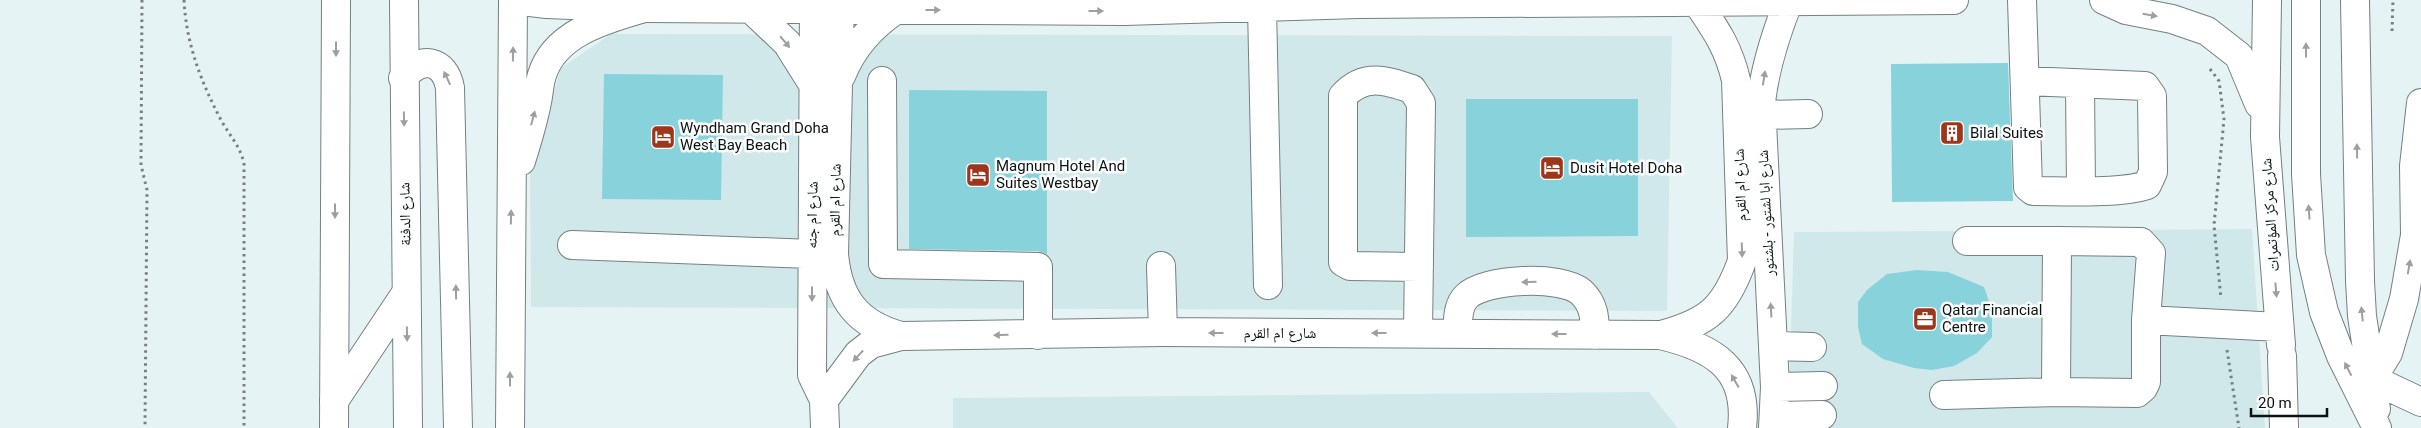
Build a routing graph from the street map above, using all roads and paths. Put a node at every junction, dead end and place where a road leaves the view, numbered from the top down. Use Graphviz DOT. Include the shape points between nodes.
graph roads {
  1 [pos="142,0"];
  2 [pos="184,0"];
  3 [pos="336,0"];
  4 [pos="513,0"];
  5 [pos="1954,0"];
  6 [pos="2022,0"];
  7 [pos="2104,0"];
  8 [pos="2267,0"];
  9 [pos="2306,0"];
  10 [pos="2355,0"];
  11 [pos="2393,0"];
  12 [pos="406,1"];
  13 [pos="1454,1"];
  14 [pos="1697,2"];
  15 [pos="1788,3"];
  16 [pos="827,4"];
  17 [pos="1262,6"];
  18 [pos="644,8"];
  19 [pos="750,8"];
  20 [pos="897,9"];
  21 [pos="2392,31"];
  22 [pos="2210,35"];
  23 [pos="403,78"];
  24 [pos="882,82"];
  25 [pos="2026,82"];
  26 [pos="2080,84"];
  27 [pos="826,85"];
  28 [pos="2421,103"];
  29 [pos="1808,114"];
  30 [pos="1761,116"];
  31 [pos="2265,136"];
  32 [pos="512,181"];
  33 [pos="2081,190"];
  34 [pos="1967,241"];
  35 [pos="2057,241"];
  36 [pos="572,245"];
  37 [pos="812,254"];
  38 [pos="1161,266"];
  39 [pos="1419,267"];
  40 [pos="1268,285"];
  41 [pos="406,293"];
  42 [pos="2146,320"];
  43 [pos="2223,324"];
  44 [pos="2279,326"];
  45 [pos="1163,332"];
  46 [pos="1418,333"];
  47 [pos="1038,334"];
  48 [pos="1457,334"];
  49 [pos="1595,334"];
  50 [pos="1660,335"];
  51 [pos="901,336"];
  52 [pos="1773,346"];
  53 [pos="1812,347"];
  54 [pos="2282,356"];
  55 [pos="2372,379"];
  56 [pos="1823,386"];
  57 [pos="1775,387"];
  58 [pos="2056,392"];
  59 [pos="1944,395"];
  60 [pos="824,400"];
  61 [pos="334,401"];
  62 [pos="2421,402"];
  63 [pos="1822,415"];
  64 [pos="1774,422"];
  65 [pos="145,425"];
  66 [pos="244,428"];
  67 [pos="334,428"];
  68 [pos="408,428"];
  69 [pos="458,428"];
  70 [pos="510,428"];
  71 [pos="825,428"];
  72 [pos="1742,428"];
  73 [pos="2239,428"];
  74 [pos="2284,428"];
  75 [pos="2295,428"];
  76 [pos="2377,428"];
  1 -- 65 [label="path" via="141,165 147,190"];
  2 -- 66 [label="path" via="188,32 204,87 239,148 244,164"];
  3 -- 61 [label="street, one-way"];
  4 -- 18 [label="street"];
  32 -- 4 [label="street, one-way"];
  5 -- 15 [label="street"];
  6 -- 25 [label="street"];
  7 -- 22 [label="street, one-way" via="2126,10 2172,19 2207,31"];
  8 -- 31 [label="street, شارع مركز المؤتمرات"];
  76 -- 9 [label="street, one-way" via="2341,356 2324,312 2312,255 2306,174"];
  55 -- 10 [label="street, one-way" via="2360,281"];
  11 -- 21 [label="path"];
  12 -- 23 [label="street, شارع الدفنة"];
  13 -- 14 [label="street"];
  13 -- 17 [label="street"];
  14 -- 15 [label="street"];
  14 -- 50 [label="street, شارع ام القرم, one-way" via="1722,39 1736,80 1742,261 1735,281 1703,320"];
  30 -- 15 [label="street, شارع ابا لشتور - بلشتور, one-way" via="1764,75"];
  16 -- 19 [label="street"];
  16 -- 20 [label="street"];
  16 -- 27 [label="street, شارع ام القرم"];
  20 -- 17 [label="street, one-way" via="1124,11"];
  17 -- 40 [label="street"];
  18 -- 19 [label="street"];
  32 -- 18 [label="street, one-way" via="530,129 542,74 551,58 563,44 591,26"];
  19 -- 27 [label="street, one-way"];
  20 -- 27 [label="street" via="860,40"];
  22 -- 31 [label="street" via="2239,56 2259,101"];
  22 -- 43 [label="path" via="2198,52 2218,81 2224,119 2214,225"];
  23 -- 41 [label="street, شارع الدفنة, one-way"];
  69 -- 23 [label="street, one-way" via="450,88 448,77 441,68 431,64 420,64"];
  24 -- 47 [label="street" via="882,264 1038,266"];
  25 -- 26 [label="street"];
  25 -- 33 [label="street" via="2028,187 2033,191"];
  26 -- 33 [label="street"];
  26 -- 33 [label="street" via="2145,86 2150,90 2153,162 2152,179 2147,185"];
  27 -- 37 [label="street, شارع ام جنه"];
  27 -- 51 [label="street, شارع ام القرم" via="836,273 842,292 859,315 882,331"];
  55 -- 28 [label="street, one-way" via="2388,353 2406,290 2415,235 2414,166"];
  29 -- 30 [label="street"];
  52 -- 30 [label="street, شارع ابا لشتور - بلشتور, one-way"];
  31 -- 44 [label="street, شارع مركز المؤتمرات, one-way"];
  70 -- 32 [label="street, one-way"];
  34 -- 35 [label="street"];
  35 -- 42 [label="street" via="2141,242 2151,253"];
  35 -- 58 [label="street"];
  36 -- 37 [label="street"];
  37 -- 60 [label="street, شارع ام جنه, one-way" via="812,376"];
  38 -- 45 [label="street"];
  39 -- 39 [label="street" via="1421,103 1412,89 1396,83 1374,80 1352,86 1343,96 1343,262 1350,266"];
  39 -- 46 [label="street"];
  41 -- 61 [label="street"];
  41 -- 68 [label="street, شارع الدفنة, one-way"];
  42 -- 43 [label="street"];
  42 -- 58 [label="street" via="2146,382 2137,393"];
  43 -- 44 [label="street"];
  43 -- 73 [label="path"];
  44 -- 54 [label="street, شارع مركز المؤتمرات"];
  46 -- 45 [label="street, شارع ام القرم, one-way"];
  45 -- 47 [label="street, شارع ام القرم"];
  46 -- 48 [label="street, شارع ام القرم"];
  47 -- 51 [label="street, شارع ام القرم, one-way"];
  49 -- 48 [label="street, شارع ام القرم, one-way"];
  49 -- 48 [label="street, one-way" via="1591,304 1580,291 1564,284 1526,281 1487,286 1466,297 1460,308"];
  49 -- 50 [label="street, شارع ام القرم"];
  72 -- 50 [label="street, شارع ام القرم, one-way" via="1741,391 1727,367 1709,351"];
  51 -- 60 [label="street, شارع ام القرم, one-way" via="871,344 858,354"];
  52 -- 53 [label="street"];
  52 -- 57 [label="street, شارع ابا لشتور - بلشتور"];
  54 -- 74 [label="street"];
  54 -- 75 [label="street, شارع مركز المؤتمرات"];
  55 -- 62 [label="street"];
  55 -- 76 [label="street"];
  56 -- 57 [label="street"];
  57 -- 64 [label="street, شارع ابا لشتور - بلشتور"];
  58 -- 59 [label="street"];
  60 -- 71 [label="street, شارع ام جنه"];
  61 -- 67 [label="street"];
  63 -- 64 [label="street"];
}
